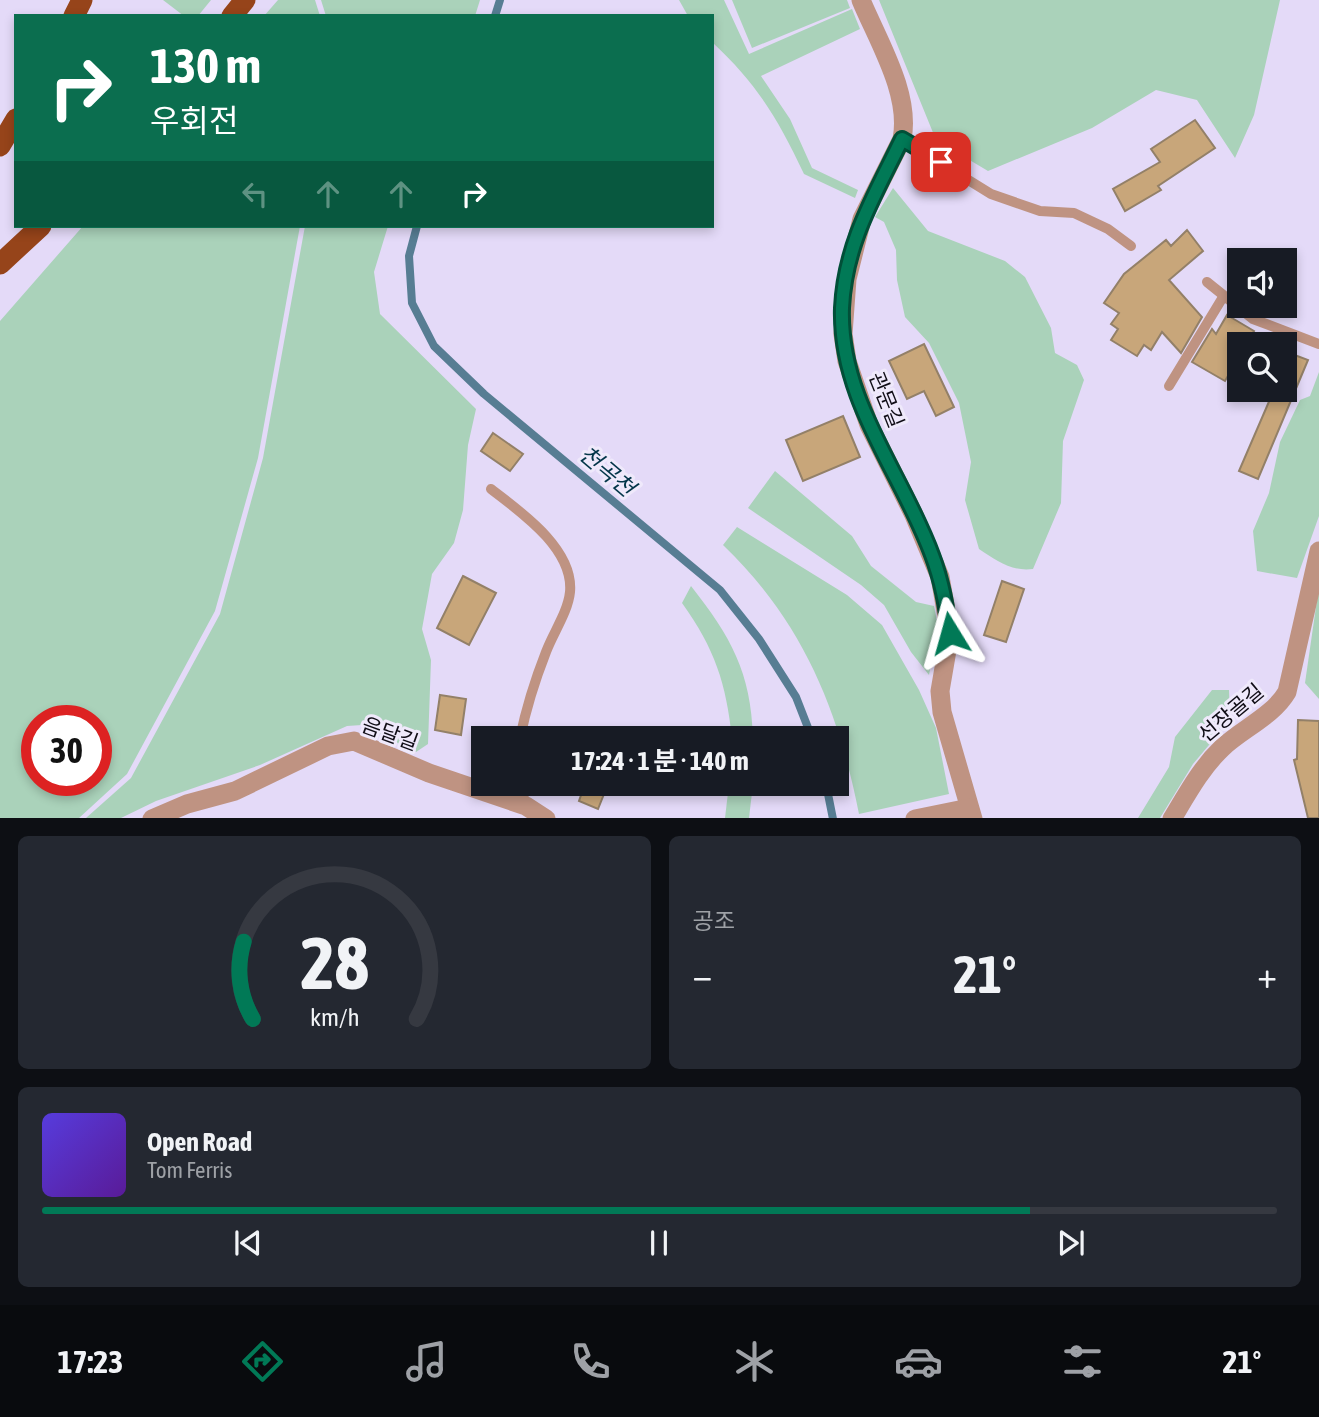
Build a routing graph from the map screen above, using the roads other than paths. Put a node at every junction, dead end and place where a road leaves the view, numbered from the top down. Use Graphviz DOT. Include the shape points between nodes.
graph roads {
  1 [pos="245,0"];
  2 [pos="861,0"];
  3 [pos="234,14"];
  4 [pos="14,122"];
  5 [pos="902,139"];
  6 [pos="0,146"];
  7 [pos="39,228"];
  8 [pos="1131,246"];
  9 [pos="0,264"];
  10 [pos="1208,282"];
  11 [pos="1223,297"];
  12 [pos="1319,344"];
  13 [pos="1169,386"];
  14 [pos="491,489"];
  15 [pos="1319,551"];
  16 [pos="523,726"];
  17 [pos="526,796"];
  18 [pos="971,813"];
  19 [pos="536,814"];
  20 [pos="152,818"];
  21 [pos="915,818"];
  22 [pos="1171,818"];
  1 -- 3 [label="highway"];
  2 -- 5 [label="street, 관문길" via="904,111"];
  4 -- 6 [label="highway"];
  5 -- 8 [label="lane" via="991,194 1040,211 1074,213"];
  5 -- 18 [label="street, 관문길" via="862,219 844,292 843,334 865,414 940,577 950,633 940,691 942,712"];
  7 -- 9 [label="highway"];
  10 -- 11 [label="lane"];
  11 -- 12 [label="lane" via="1254,319"];
  11 -- 13 [label="lane"];
  14 -- 16 [label="lane" via="537,527 568,572 570,593"];
  15 -- 22 [label="street, 선장골길" via="1287,692 1207,764"];
  17 -- 19 [label="lane"];
  18 -- 21 [label="street"];
  19 -- 20 [label="street, 음달길" via="354,741 328,746 235,791"];
}
